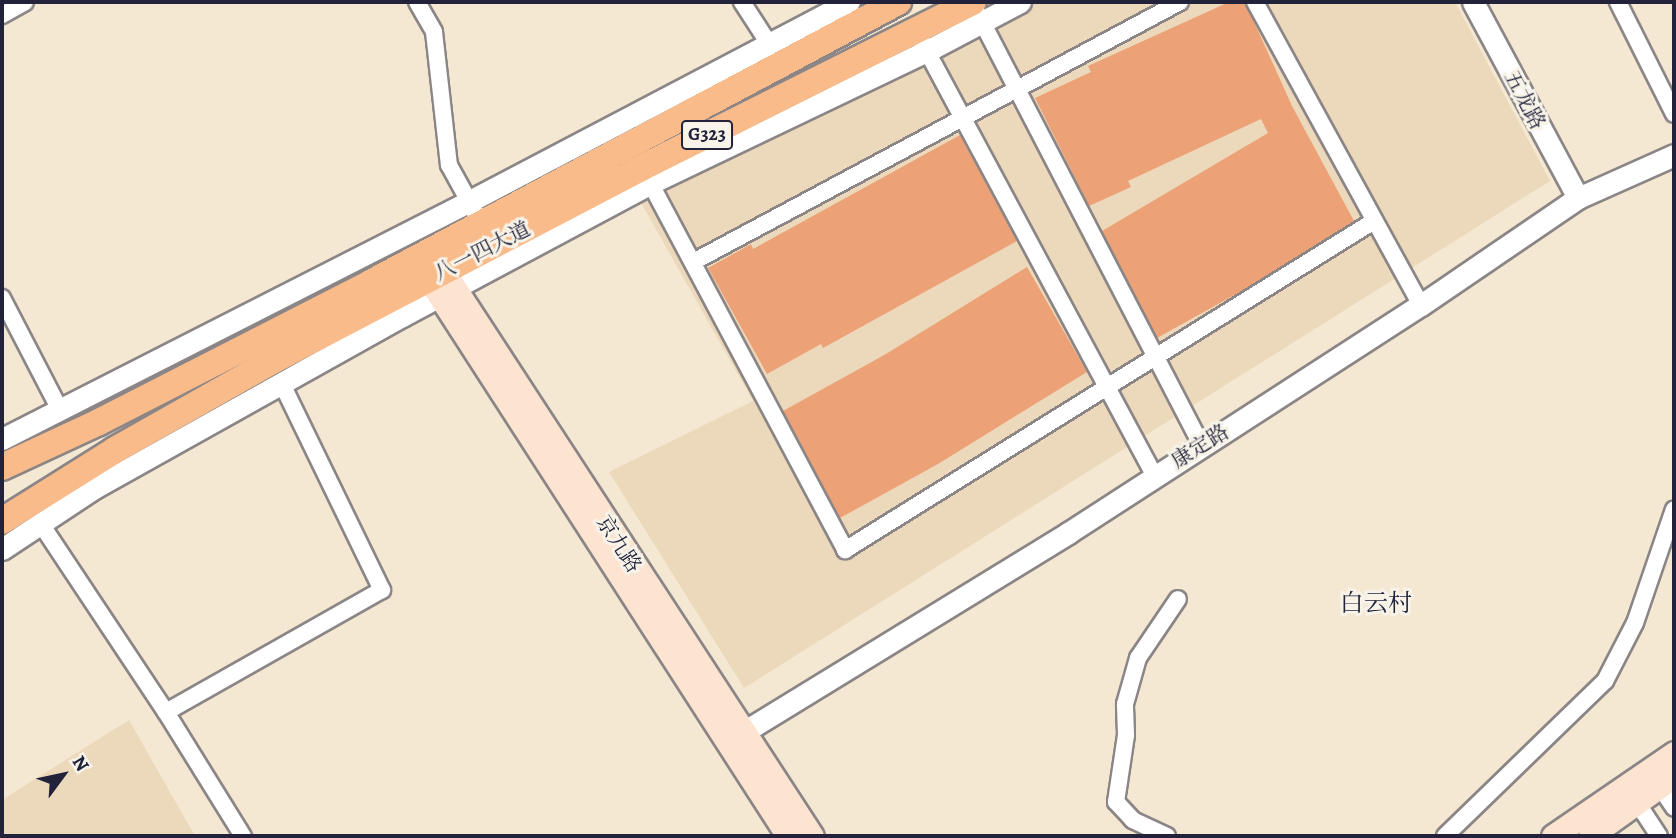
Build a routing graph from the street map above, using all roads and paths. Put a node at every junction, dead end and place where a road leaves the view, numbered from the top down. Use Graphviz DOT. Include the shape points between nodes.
graph roads {
  1 [pos="25,2"];
  2 [pos="417,2"];
  3 [pos="743,2"];
  4 [pos="849,2"];
  5 [pos="1020,2"];
  6 [pos="1180,2"];
  7 [pos="1255,2"];
  8 [pos="1473,2"];
  9 [pos="1618,2"];
  10 [pos="892,3"];
  11 [pos="976,9"];
  12 [pos="2,15"];
  13 [pos="921,40"];
  14 [pos="775,53"];
  15 [pos="1017,88"];
  16 [pos="1674,114"];
  17 [pos="962,118"];
  18 [pos="1674,155"];
  19 [pos="646,176"];
  20 [pos="1578,198"];
  21 [pos="468,202"];
  22 [pos="1374,221"];
  23 [pos="482,225"];
  24 [pos="692,262"];
  25 [pos="435,274"];
  26 [pos="2,298"];
  27 [pos="1421,306"];
  28 [pos="1155,358"];
  29 [pos="282,384"];
  30 [pos="1106,387"];
  31 [pos="60,410"];
  32 [pos="99,422"];
  33 [pos="2,439"];
  34 [pos="1201,445"];
  35 [pos="114,450"];
  36 [pos="2,467"];
  37 [pos="2,474"];
  38 [pos="1154,475"];
  39 [pos="2,508"];
  40 [pos="1674,509"];
  41 [pos="2,521"];
  42 [pos="41,524"];
  43 [pos="2,549"];
  44 [pos="1178,600"];
  45 [pos="166,712"];
  46 [pos="735,738"];
  47 [pos="1674,753"];
  48 [pos="1660,777"];
  49 [pos="1630,793"];
  50 [pos="1674,808"];
  51 [pos="243,836"];
  52 [pos="789,836"];
  53 [pos="812,836"];
  54 [pos="1167,836"];
  55 [pos="1445,836"];
  56 [pos="1553,836"];
  57 [pos="1590,836"];
  58 [pos="1659,836"];
  1 -- 12 [label="street"];
  2 -- 21 [label="street" via="434,32 449,165"];
  3 -- 14 [label="street"];
  4 -- 14 [label="street"];
  5 -- 11 [label="street"];
  6 -- 15 [label="street"];
  7 -- 22 [label="street"];
  8 -- 20 [label="street, 五龙路"];
  9 -- 16 [label="street"];
  10 -- 14 [label="main road, 八一四大道 / G323"];
  11 -- 13 [label="main road, 八一四大道 / G323"];
  11 -- 15 [label="street"];
  13 -- 17 [label="street"];
  13 -- 19 [label="main road, 八一四大道 / G323"];
  14 -- 21 [label="street"];
  14 -- 23 [label="main road, 八一四大道 / G323"];
  15 -- 17 [label="street"];
  15 -- 28 [label="street"];
  17 -- 24 [label="street"];
  17 -- 30 [label="street"];
  18 -- 20 [label="street, 康定路"];
  19 -- 24 [label="street"];
  19 -- 25 [label="main road, 八一四大道 / G323"];
  20 -- 27 [label="street, 康定路"];
  21 -- 23 [label="street"];
  21 -- 31 [label="street"];
  22 -- 27 [label="street"];
  22 -- 28 [label="street"];
  23 -- 25 [label="main road, 八一四大道 / G323"];
  24 -- 30 [label="street" via="845,550"];
  25 -- 29 [label="street"];
  25 -- 32 [label="main road, 八一四大道"];
  25 -- 35 [label="main road, 八一四大道"];
  25 -- 46 [label="main road, 京九路"];
  26 -- 31 [label="street"];
  27 -- 34 [label="street, 康定路"];
  28 -- 30 [label="street"];
  28 -- 34 [label="street"];
  29 -- 42 [label="street" via="94,488"];
  29 -- 45 [label="street" via="382,590"];
  30 -- 38 [label="street"];
  31 -- 33 [label="street"];
  32 -- 36 [label="main road, 八一四大道"];
  32 -- 37 [label="main road"];
  34 -- 38 [label="street, 康定路"];
  35 -- 39 [label="main road"];
  35 -- 41 [label="main road, 八一四大道"];
  38 -- 46 [label="street, 康定路"];
  40 -- 55 [label="street" via="1635,623 1605,681"];
  42 -- 43 [label="street"];
  42 -- 45 [label="street"];
  44 -- 54 [label="street" via="1138,659 1125,704 1126,735 1116,802 1133,820"];
  45 -- 51 [label="street"];
  46 -- 52 [label="main road, 京九路"];
  46 -- 53 [label="main road, 京九路"];
  47 -- 48 [label="main road"];
  48 -- 49 [label="main road"];
  48 -- 50 [label="street"];
  49 -- 56 [label="main road"];
  49 -- 57 [label="main road"];
  49 -- 58 [label="street"];
}
